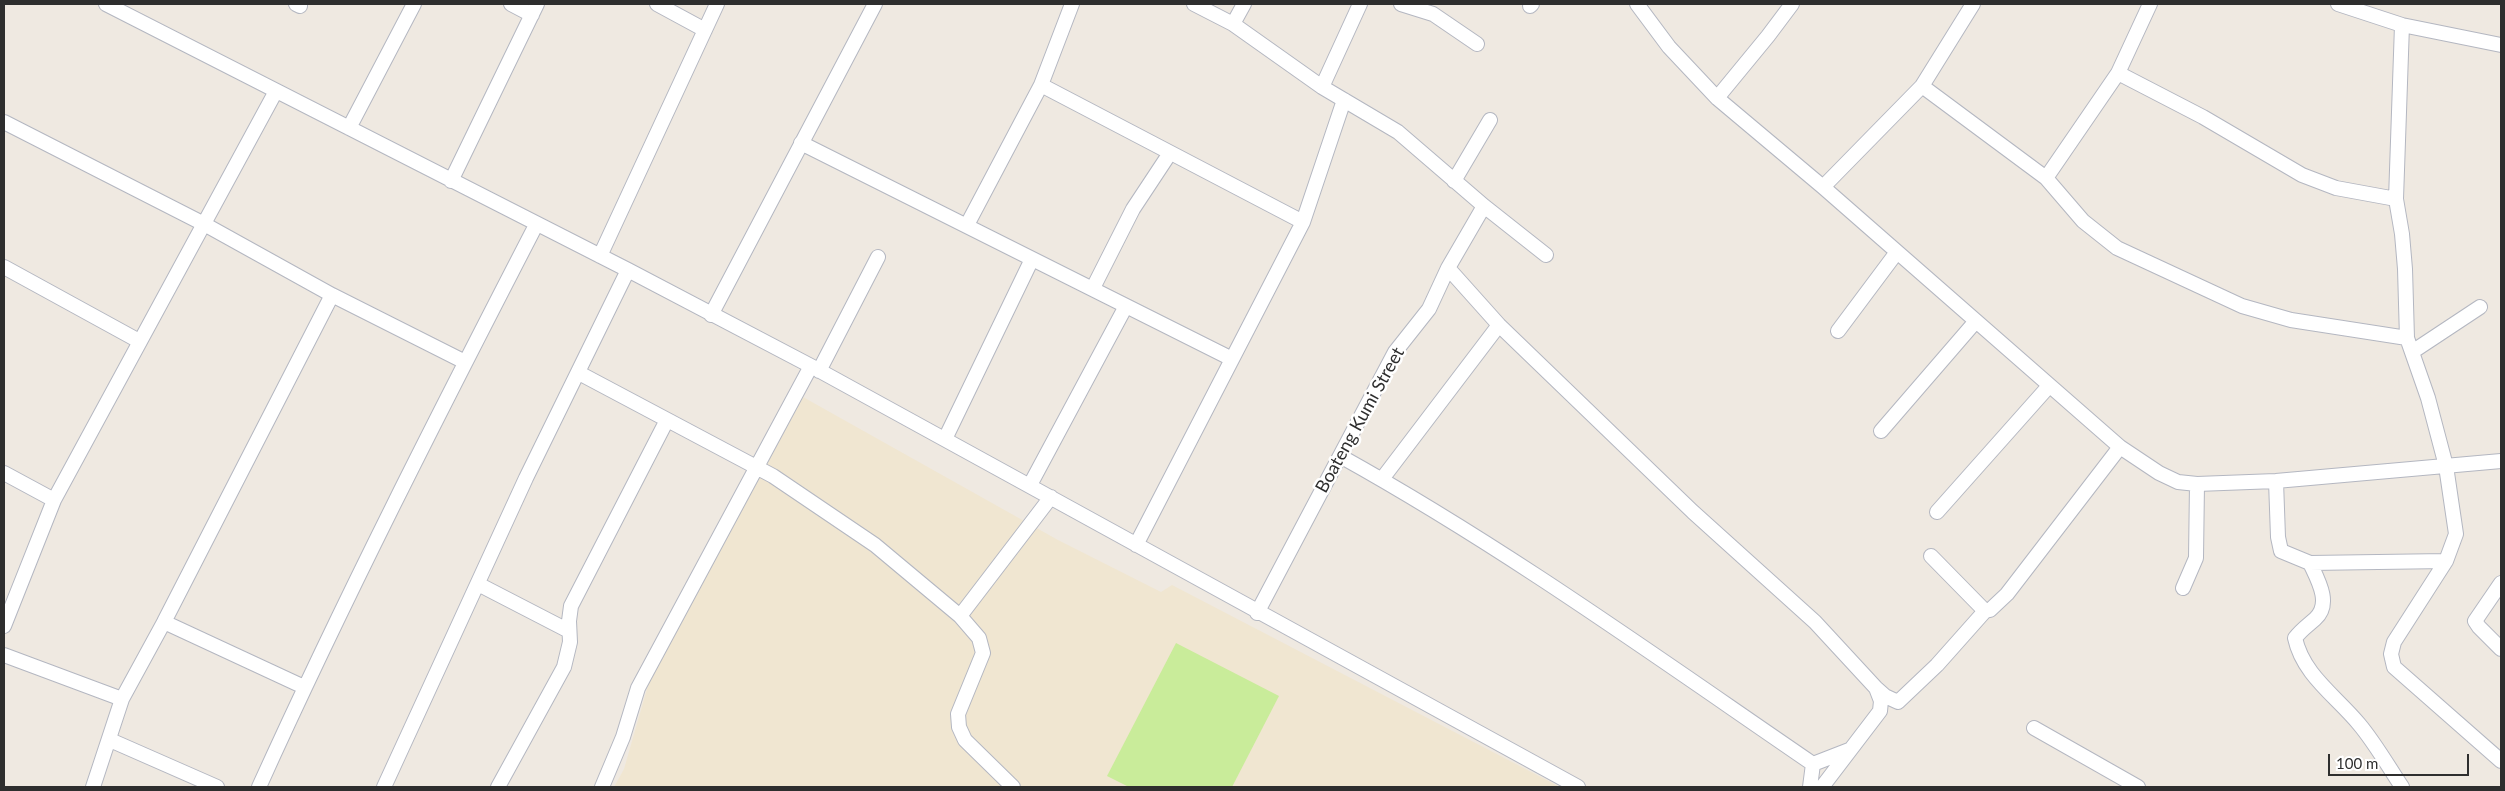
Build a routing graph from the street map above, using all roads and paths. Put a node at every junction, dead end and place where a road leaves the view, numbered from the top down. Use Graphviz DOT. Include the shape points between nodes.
graph roads {
  1 [pos="106,4"];
  2 [pos="414,4"];
  3 [pos="511,4"];
  4 [pos="657,4"];
  5 [pos="717,4"];
  6 [pos="875,4"];
  7 [pos="1072,4"];
  8 [pos="1194,4"];
  9 [pos="1244,4"];
  10 [pos="1360,4"];
  11 [pos="1401,4"];
  12 [pos="1637,4"];
  13 [pos="1792,4"];
  14 [pos="1973,4"];
  15 [pos="2150,4"];
  16 [pos="2338,4"];
  17 [pos="534,9"];
  18 [pos="1233,24"];
  19 [pos="2402,26"];
  20 [pos="705,30"];
  21 [pos="1477,44"];
  22 [pos="2501,45"];
  23 [pos="2118,74"];
  24 [pos="1041,85"];
  25 [pos="1322,86"];
  26 [pos="1922,86"];
  27 [pos="276,91"];
  28 [pos="1717,98"];
  29 [pos="1344,100"];
  30 [pos="1490,120"];
  31 [pos="4,122"];
  32 [pos="349,128"];
  33 [pos="801,143"];
  34 [pos="1170,153"];
  35 [pos="2046,178"];
  36 [pos="451,181"];
  37 [pos="1454,181"];
  38 [pos="1823,187"];
  39 [pos="2396,199"];
  40 [pos="1484,206"];
  41 [pos="1302,222"];
  42 [pos="204,224"];
  43 [pos="536,224"];
  44 [pos="967,225"];
  45 [pos="1897,252"];
  46 [pos="1546,255"];
  47 [pos="600,256"];
  48 [pos="878,256"];
  49 [pos="1032,259"];
  50 [pos="4,267"];
  51 [pos="1448,268"];
  52 [pos="628,270"];
  53 [pos="1092,288"];
  54 [pos="332,295"];
  55 [pos="1126,306"];
  56 [pos="2480,307"];
  57 [pos="711,315"];
  58 [pos="1976,321"];
  59 [pos="1499,325"];
  60 [pos="1838,331"];
  61 [pos="2407,338"];
  62 [pos="139,341"];
  63 [pos="2412,352"];
  64 [pos="1232,359"];
  65 [pos="465,362"];
  66 [pos="815,368"];
  67 [pos="580,373"];
  68 [pos="2049,386"];
  69 [pos="667,420"];
  70 [pos="1881,431"];
  71 [pos="945,439"];
  72 [pos="2120,447"];
  73 [pos="1340,456"];
  74 [pos="2501,461"];
  75 [pos="2446,466"];
  76 [pos="754,468"];
  77 [pos="4,473"];
  78 [pos="1382,479"];
  79 [pos="2276,480"];
  80 [pos="2197,484"];
  81 [pos="1030,485"];
  82 [pos="1052,497"];
  83 [pos="54,500"];
  84 [pos="1937,512"];
  85 [pos="1136,544"];
  86 [pos="1931,556"];
  87 [pos="2446,561"];
  88 [pos="2310,564"];
  89 [pos="2501,583"];
  90 [pos="478,584"];
  91 [pos="2183,588"];
  92 [pos="1985,611"];
  93 [pos="1257,613"];
  94 [pos="960,616"];
  95 [pos="164,622"];
  96 [pos="4,626"];
  97 [pos="569,632"];
  98 [pos="2501,649"];
  99 [pos="4,655"];
  100 [pos="304,687"];
  101 [pos="1876,688"];
  102 [pos="122,699"];
  103 [pos="2034,728"];
  104 [pos="110,740"];
  105 [pos="1850,749"];
  106 [pos="2501,761"];
  107 [pos="1812,764"];
  108 [pos="198,783"];
  109 [pos="93,787"];
  110 [pos="217,787"];
  111 [pos="259,787"];
  112 [pos="384,787"];
  113 [pos="498,787"];
  114 [pos="602,787"];
  115 [pos="1013,787"];
  116 [pos="1578,787"];
  117 [pos="1810,787"];
  118 [pos="1822,787"];
  119 [pos="2138,787"];
  120 [pos="2402,787"];
  1 -- 27 [label="street"];
  2 -- 32 [label="street"];
  3 -- 17 [label="street"];
  4 -- 20 [label="street"];
  5 -- 20 [label="street"];
  6 -- 33 [label="street"];
  7 -- 24 [label="street"];
  8 -- 18 [label="street"];
  9 -- 18 [label="street"];
  10 -- 25 [label="street"];
  11 -- 21 [label="street" via="1433,14"];
  12 -- 28 [label="street" via="1669,48"];
  13 -- 28 [label="street"];
  14 -- 26 [label="street"];
  15 -- 23 [label="street"];
  16 -- 19 [label="street"];
  17 -- 36 [label="street"];
  18 -- 25 [label="street"];
  19 -- 22 [label="street"];
  19 -- 39 [label="street"];
  20 -- 47 [label="street"];
  23 -- 35 [label="street"];
  23 -- 39 [label="street" via="2203,116 2302,175 2336,188"];
  24 -- 34 [label="street"];
  24 -- 44 [label="street"];
  25 -- 29 [label="street"];
  26 -- 35 [label="street"];
  26 -- 38 [label="street"];
  27 -- 32 [label="street"];
  27 -- 42 [label="street"];
  28 -- 38 [label="street"];
  29 -- 37 [label="street" via="1398,132"];
  29 -- 41 [label="street"];
  30 -- 37 [label="street"];
  31 -- 42 [label="street"];
  32 -- 36 [label="street"];
  33 -- 44 [label="street"];
  33 -- 57 [label="street"];
  34 -- 41 [label="street"];
  34 -- 53 [label="street" via="1134,209"];
  35 -- 61 [label="street" via="2083,221 2117,248 2215,295 2291,320"];
  36 -- 43 [label="street"];
  37 -- 40 [label="street"];
  38 -- 45 [label="street"];
  39 -- 61 [label="street" via="2405,269"];
  40 -- 46 [label="street"];
  40 -- 51 [label="street, Boateng Kumi Street"];
  41 -- 64 [label="street"];
  42 -- 54 [label="street"];
  42 -- 62 [label="street"];
  43 -- 47 [label="street"];
  43 -- 65 [label="street"];
  44 -- 49 [label="street"];
  45 -- 58 [label="street"];
  45 -- 60 [label="street"];
  47 -- 52 [label="street"];
  48 -- 66 [label="street"];
  49 -- 53 [label="street"];
  49 -- 71 [label="street"];
  50 -- 62 [label="street"];
  51 -- 59 [label="street"];
  51 -- 73 [label="street, Boateng Kumi Street" via="1429,309 1395,352"];
  52 -- 57 [label="street"];
  52 -- 67 [label="street"];
  53 -- 55 [label="street"];
  54 -- 65 [label="street"];
  54 -- 95 [label="street"];
  55 -- 64 [label="street"];
  55 -- 81 [label="street"];
  56 -- 63 [label="street"];
  57 -- 66 [label="street"];
  58 -- 68 [label="street"];
  58 -- 70 [label="street"];
  59 -- 78 [label="street"];
  59 -- 101 [label="street" via="1693,512 1815,622"];
  61 -- 63 [label="street"];
  62 -- 83 [label="street"];
  63 -- 75 [label="street"];
  64 -- 85 [label="street"];
  65 -- 100 [label="street" via="416,455"];
  66 -- 71 [label="street"];
  66 -- 76 [label="street"];
  67 -- 69 [label="street"];
  67 -- 90 [label="street" via="526,478"];
  68 -- 72 [label="street"];
  68 -- 84 [label="street"];
  69 -- 76 [label="street"];
  69 -- 97 [label="street" via="571,606"];
  71 -- 81 [label="street"];
  72 -- 80 [label="street" via="2159,473 2178,482"];
  72 -- 92 [label="street" via="2007,594"];
  73 -- 78 [label="street"];
  73 -- 93 [label="street, Boateng Kumi Street"];
  74 -- 75 [label="street"];
  75 -- 79 [label="street"];
  75 -- 87 [label="street" via="2456,534"];
  76 -- 94 [label="street" via="773,476 875,546"];
  76 -- 114 [label="street" via="638,688 623,737"];
  77 -- 83 [label="street"];
  78 -- 107 [label="street" via="1559,590"];
  79 -- 80 [label="street"];
  79 -- 88 [label="street" via="2281,551"];
  80 -- 91 [label="street" via="2196,558"];
  81 -- 82 [label="street"];
  82 -- 85 [label="street"];
  82 -- 94 [label="street"];
  83 -- 96 [label="street"];
  85 -- 93 [label="street"];
  86 -- 92 [label="street"];
  87 -- 88 [label="street"];
  87 -- 106 [label="street" via="2394,642 2391,654 2394,667"];
  88 -- 120 [label="street" via="2324,602 2321,612 2295,638 2298,652 2316,679 2358,723"];
  89 -- 98 [label="street" via="2476,621"];
  90 -- 97 [label="street"];
  90 -- 112 [label="street"];
  92 -- 101 [label="street" via="1898,702"];
  93 -- 116 [label="street"];
  94 -- 115 [label="street" via="978,638 983,653 958,714 959,727 965,740"];
  95 -- 100 [label="street"];
  95 -- 102 [label="street"];
  97 -- 113 [label="street" via="564,667"];
  99 -- 102 [label="street"];
  100 -- 111 [label="street"];
  101 -- 105 [label="street" via="1881,701 1880,711"];
  102 -- 104 [label="street"];
  103 -- 119 [label="street"];
  104 -- 108 [label="street"];
  104 -- 109 [label="street"];
  105 -- 107 [label="street"];
  105 -- 118 [label="street"];
  107 -- 117 [label="street"];
  108 -- 110 [label="street"];
}
